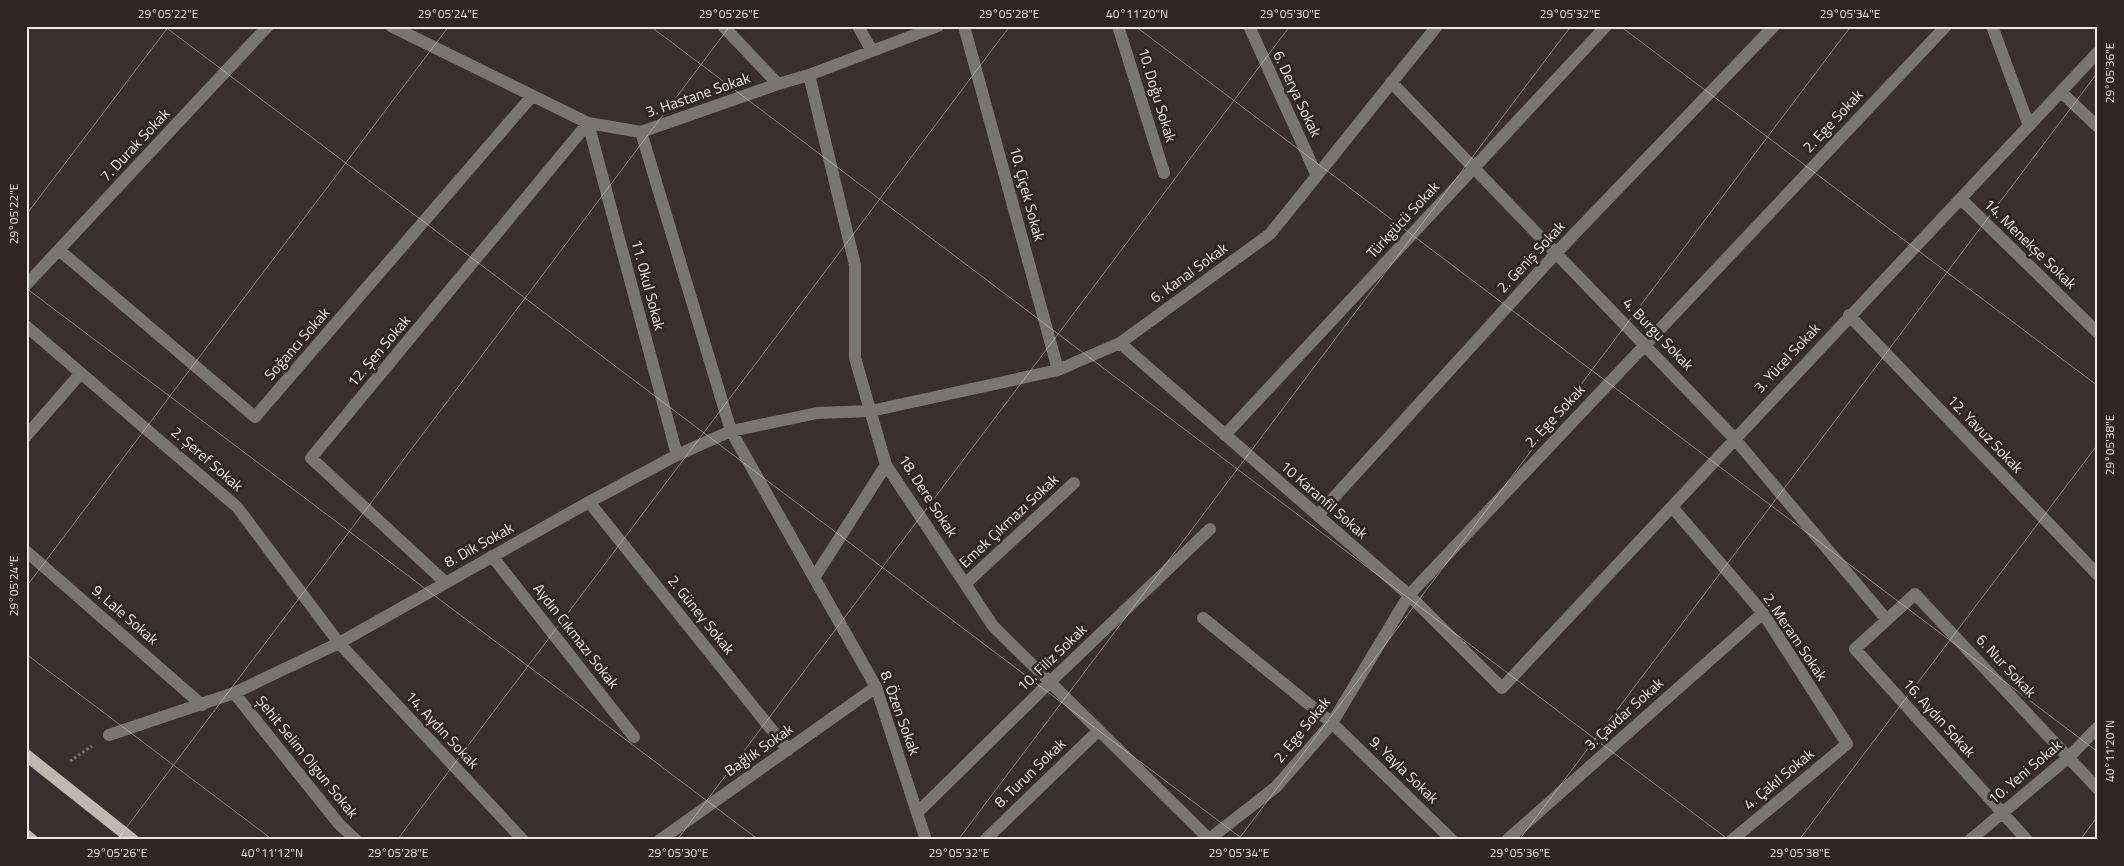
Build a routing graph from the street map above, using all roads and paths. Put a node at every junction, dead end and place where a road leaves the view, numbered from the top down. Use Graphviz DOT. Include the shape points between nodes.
graph roads {
  1 [pos="268,26"];
  2 [pos="391,26"];
  3 [pos="723,26"];
  4 [pos="858,26"];
  5 [pos="938,26"];
  6 [pos="964,26"];
  7 [pos="1118,26"];
  8 [pos="1248,26"];
  9 [pos="1437,26"];
  10 [pos="1606,26"];
  11 [pos="1774,26"];
  12 [pos="1946,26"];
  13 [pos="1992,26"];
  14 [pos="872,51"];
  15 [pos="2098,52"];
  16 [pos="809,75"];
  17 [pos="1391,82"];
  18 [pos="778,84"];
  19 [pos="2061,92"];
  20 [pos="532,96"];
  21 [pos="588,123"];
  22 [pos="2029,126"];
  23 [pos="2098,127"];
  24 [pos="641,132"];
  25 [pos="1474,168"];
  26 [pos="1164,173"];
  27 [pos="1317,176"];
  28 [pos="1961,199"];
  29 [pos="60,250"];
  30 [pos="1557,252"];
  31 [pos="26,285"];
  32 [pos="1849,315"];
  33 [pos="26,326"];
  34 [pos="2098,333"];
  35 [pos="1120,343"];
  36 [pos="1645,344"];
  37 [pos="1058,370"];
  38 [pos="81,373"];
  39 [pos="871,411"];
  40 [pos="731,431"];
  41 [pos="1225,435"];
  42 [pos="26,436"];
  43 [pos="1734,438"];
  44 [pos="677,455"];
  45 [pos="886,465"];
  46 [pos="1074,483"];
  47 [pos="589,502"];
  48 [pos="1672,507"];
  49 [pos="1318,515"];
  50 [pos="1210,529"];
  51 [pos="26,551"];
  52 [pos="492,556"];
  53 [pos="2098,575"];
  54 [pos="814,578"];
  55 [pos="445,582"];
  56 [pos="966,584"];
  57 [pos="1409,595"];
  58 [pos="1763,613"];
  59 [pos="1202,618"];
  60 [pos="1887,620"];
  61 [pos="339,642"];
  62 [pos="1050,682"];
  63 [pos="876,687"];
  64 [pos="1502,688"];
  65 [pos="234,693"];
  66 [pos="202,705"];
  67 [pos="1332,723"];
  68 [pos="2098,727"];
  69 [pos="1098,730"];
  70 [pos="109,735"];
  71 [pos="634,737"];
  72 [pos="1847,744"];
  73 [pos="788,750"];
  74 [pos="26,755"];
  75 [pos="2070,757"];
  76 [pos="50,774"];
  77 [pos="2098,790"];
  78 [pos="2003,812"];
  79 [pos="917,813"];
  80 [pos="26,835"];
  81 [pos="32,840"];
  82 [pos="133,840"];
  83 [pos="356,840"];
  84 [pos="523,840"];
  85 [pos="660,840"];
  86 [pos="926,840"];
  87 [pos="985,840"];
  88 [pos="1209,840"];
  89 [pos="1452,840"];
  90 [pos="1507,840"];
  91 [pos="1732,840"];
  92 [pos="1970,840"];
  93 [pos="2027,840"];
  1 -- 29 [label="street, 7. Durak Sokak"];
  2 -- 20 [label="street, 3. Hastane Sokak"];
  3 -- 18 [label="street"];
  4 -- 14 [label="street"];
  5 -- 14 [label="street, 3. Hastane Sokak"];
  6 -- 37 [label="street, 10. Çiçek Sokak"];
  7 -- 26 [label="street, 10. Doğu Sokak"];
  8 -- 27 [label="street, 6. Derya Sokak"];
  9 -- 17 [label="street, 6. Kanal Sokak"];
  10 -- 25 [label="street, Türkgücü Sokak"];
  11 -- 30 [label="street, 2. Geniş Sokak"];
  12 -- 36 [label="street, 2. Ege Sokak"];
  13 -- 22 [label="street"];
  14 -- 16 [label="street, 3. Hastane Sokak"];
  15 -- 19 [label="street, 3. Yücel Sokak"];
  16 -- 18 [label="street, 3. Hastane Sokak"];
  16 -- 39 [label="street, 18. Dere Sokak" via="855,266 855,358"];
  17 -- 25 [label="street, 4. Burgu Sokak"];
  17 -- 27 [label="street, 6. Kanal Sokak"];
  18 -- 24 [label="street, 3. Hastane Sokak"];
  19 -- 22 [label="street, 3. Yücel Sokak"];
  19 -- 23 [label="street"];
  20 -- 21 [label="street, 3. Hastane Sokak"];
  20 -- 29 [label="street, Soğancı Sokak" via="255,418"];
  21 -- 24 [label="street, 3. Hastane Sokak"];
  21 -- 44 [label="street, 11. Okul Sokak"];
  21 -- 55 [label="street, 12. Şen Sokak" via="311,458"];
  22 -- 28 [label="street, 3. Yücel Sokak"];
  24 -- 40 [label="street"];
  25 -- 30 [label="street, 4. Burgu Sokak"];
  25 -- 41 [label="street, Türkgücü Sokak"];
  27 -- 35 [label="street, 6. Kanal Sokak" via="1270,234"];
  28 -- 32 [label="street, 3. Yücel Sokak"];
  28 -- 34 [label="street, 14. Menekşe Sokak"];
  29 -- 31 [label="street, 7. Durak Sokak"];
  30 -- 36 [label="street, 4. Burgu Sokak"];
  30 -- 49 [label="street, 2. Geniş Sokak"];
  32 -- 43 [label="street, 3. Yücel Sokak"];
  32 -- 53 [label="street, 12. Yavuz Sokak"];
  33 -- 38 [label="street, 2. Şeref Sokak"];
  35 -- 37 [label="street, 6. Kanal Sokak"];
  35 -- 41 [label="street, 10 Karanfil Sokak"];
  36 -- 43 [label="street, 4. Burgu Sokak"];
  36 -- 57 [label="street, 2. Ege Sokak"];
  37 -- 39 [label="street, 6. Kanal Sokak"];
  38 -- 42 [label="street"];
  38 -- 61 [label="street, 2. Şeref Sokak" via="237,507"];
  39 -- 40 [label="street, 8. Dik Sokak" via="817,412"];
  39 -- 45 [label="street, 18. Dere Sokak"];
  40 -- 44 [label="street, 8. Dik Sokak"];
  40 -- 54 [label="street, 8. Özen Sokak"];
  41 -- 49 [label="street, 10 Karanfil Sokak"];
  43 -- 48 [label="street, 3. Yücel Sokak"];
  43 -- 60 [label="street, 4. Burgu Sokak"];
  44 -- 47 [label="street, 8. Dik Sokak"];
  45 -- 54 [label="street"];
  45 -- 56 [label="street, 18. Dere Sokak"];
  46 -- 56 [label="street, Emek Çıkmazı Sokak"];
  47 -- 52 [label="street, 8. Dik Sokak"];
  47 -- 73 [label="street, 2. Güney Sokak"];
  48 -- 58 [label="street, 2. Meram Sokak"];
  48 -- 64 [label="street, 3. Yücel Sokak"];
  49 -- 57 [label="street, 10 Karanfil Sokak"];
  50 -- 62 [label="street, 10. Filiz Sokak"];
  51 -- 66 [label="street, 9. Lale Sokak"];
  52 -- 55 [label="street, 8. Dik Sokak"];
  52 -- 71 [label="street, Aydın Cıkmazı Sokak"];
  54 -- 63 [label="street, 8. Özen Sokak"];
  55 -- 61 [label="street, 8. Dik Sokak"];
  56 -- 62 [label="street, 18. Dere Sokak" via="993,626"];
  57 -- 64 [label="street, 10 Karanfil Sokak"];
  57 -- 67 [label="street, 2. Ege Sokak"];
  58 -- 72 [label="street, 2. Meram Sokak"];
  58 -- 90 [label="street, 3. Çavdar Sokak"];
  59 -- 67 [label="street, 9. Yayla Sokak"];
  60 -- 75 [label="street, 6. Nur Sokak" via="1916,594"];
  60 -- 78 [label="street, 16. Aydın Sokak" via="1856,650"];
  61 -- 65 [label="street, 8. Dik Sokak"];
  61 -- 84 [label="street, 14. Aydın Sokak"];
  62 -- 69 [label="street, 18. Dere Sokak"];
  62 -- 79 [label="street, 10. Filiz Sokak"];
  63 -- 73 [label="street, Bağlık Sokak"];
  63 -- 79 [label="street, 8. Özen Sokak"];
  65 -- 66 [label="street, 8. Dik Sokak"];
  65 -- 83 [label="street, Şehit Selim Olgun Sokak" via="338,824"];
  66 -- 70 [label="street, 8. Dik Sokak"];
  67 -- 88 [label="street, 2. Ege Sokak" via="1276,787"];
  67 -- 89 [label="street, 9. Yayla Sokak"];
  68 -- 75 [label="street, 10. Yeni Sokak"];
  69 -- 87 [label="street, 8. Turun Sokak"];
  69 -- 88 [label="street, 18. Dere Sokak"];
  70 -- 76 [label="path"];
  72 -- 91 [label="street, 4. Çakıl Sokak"];
  73 -- 85 [label="street, Bağlık Sokak"];
  74 -- 76 [label="main road"];
  75 -- 77 [label="street, 6. Nur Sokak"];
  75 -- 78 [label="street, 10. Yeni Sokak"];
  76 -- 82 [label="main road"];
  78 -- 92 [label="street, 10. Yeni Sokak"];
  78 -- 93 [label="street, 16. Aydın Sokak"];
  79 -- 86 [label="street, 8. Özen Sokak"];
  80 -- 81 [label="main road"];
}
